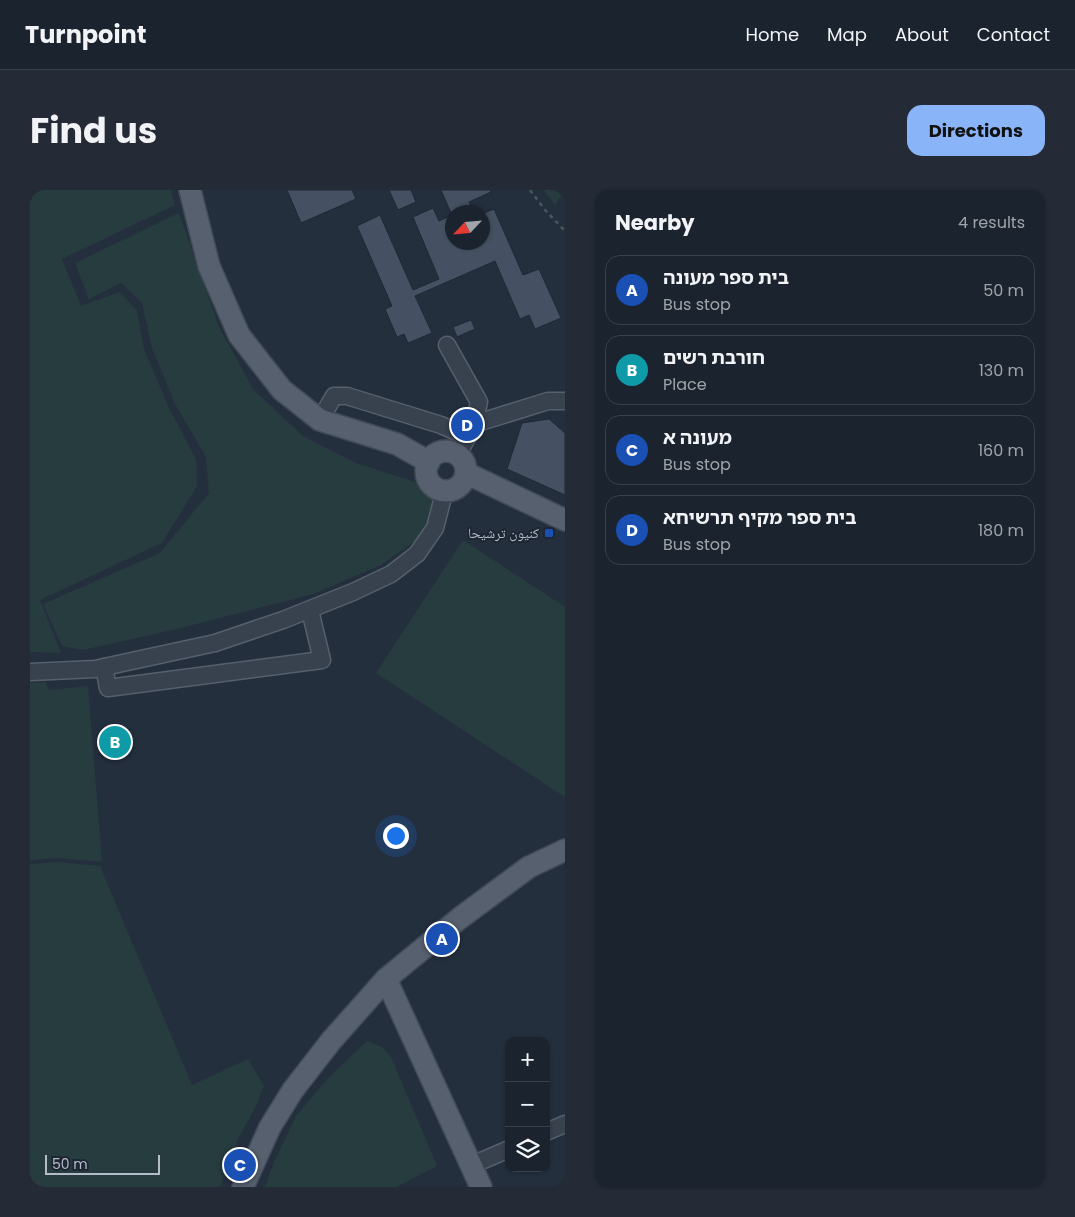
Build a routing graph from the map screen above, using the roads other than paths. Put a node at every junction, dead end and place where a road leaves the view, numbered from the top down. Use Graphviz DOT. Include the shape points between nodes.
graph roads {
  1 [pos="190,190"];
  2 [pos="447,345"];
  3 [pos="565,401"];
  4 [pos="320,420"];
  5 [pos="466,447"];
  6 [pos="429,462"];
  7 [pos="443,490"];
  8 [pos="565,520"];
  9 [pos="310,610"];
  10 [pos="104,667"];
  11 [pos="30,672"];
  12 [pos="565,850"];
  13 [pos="386,979"];
  14 [pos="565,1124"];
  15 [pos="550,1130"];
  16 [pos="505,1151"];
  17 [pos="472,1166"];
  18 [pos="243,1187"];
  19 [pos="482,1187"];
  1 -- 4 [label="main road" via="209,266 239,335 282,390"];
  2 -- 5 [label="street" via="479,402"];
  3 -- 5 [label="street" via="548,401"];
  4 -- 5 [label="street" via="334,396 347,396 440,425"];
  4 -- 6 [label="main road" via="397,444"];
  5 -- 6 [label="main road" via="452,452 443,451"];
  5 -- 7 [label="main road" via="463,482 456,489"];
  5 -- 8 [label="main road"];
  6 -- 7 [label="main road" via="428,478 432,485"];
  7 -- 9 [label="street" via="435,528 417,554 391,574"];
  9 -- 10 [label="street" via="215,643"];
  9 -- 10 [label="street" via="322,660 108,688"];
  10 -- 11 [label="street"];
  12 -- 13 [label="main road" via="530,867 460,918"];
  13 -- 17 [label="main road"];
  13 -- 18 [label="main road" via="292,1090 270,1127"];
  14 -- 15 [label="street"];
  16 -- 17 [label="street"];
  17 -- 19 [label="main road"];
}
